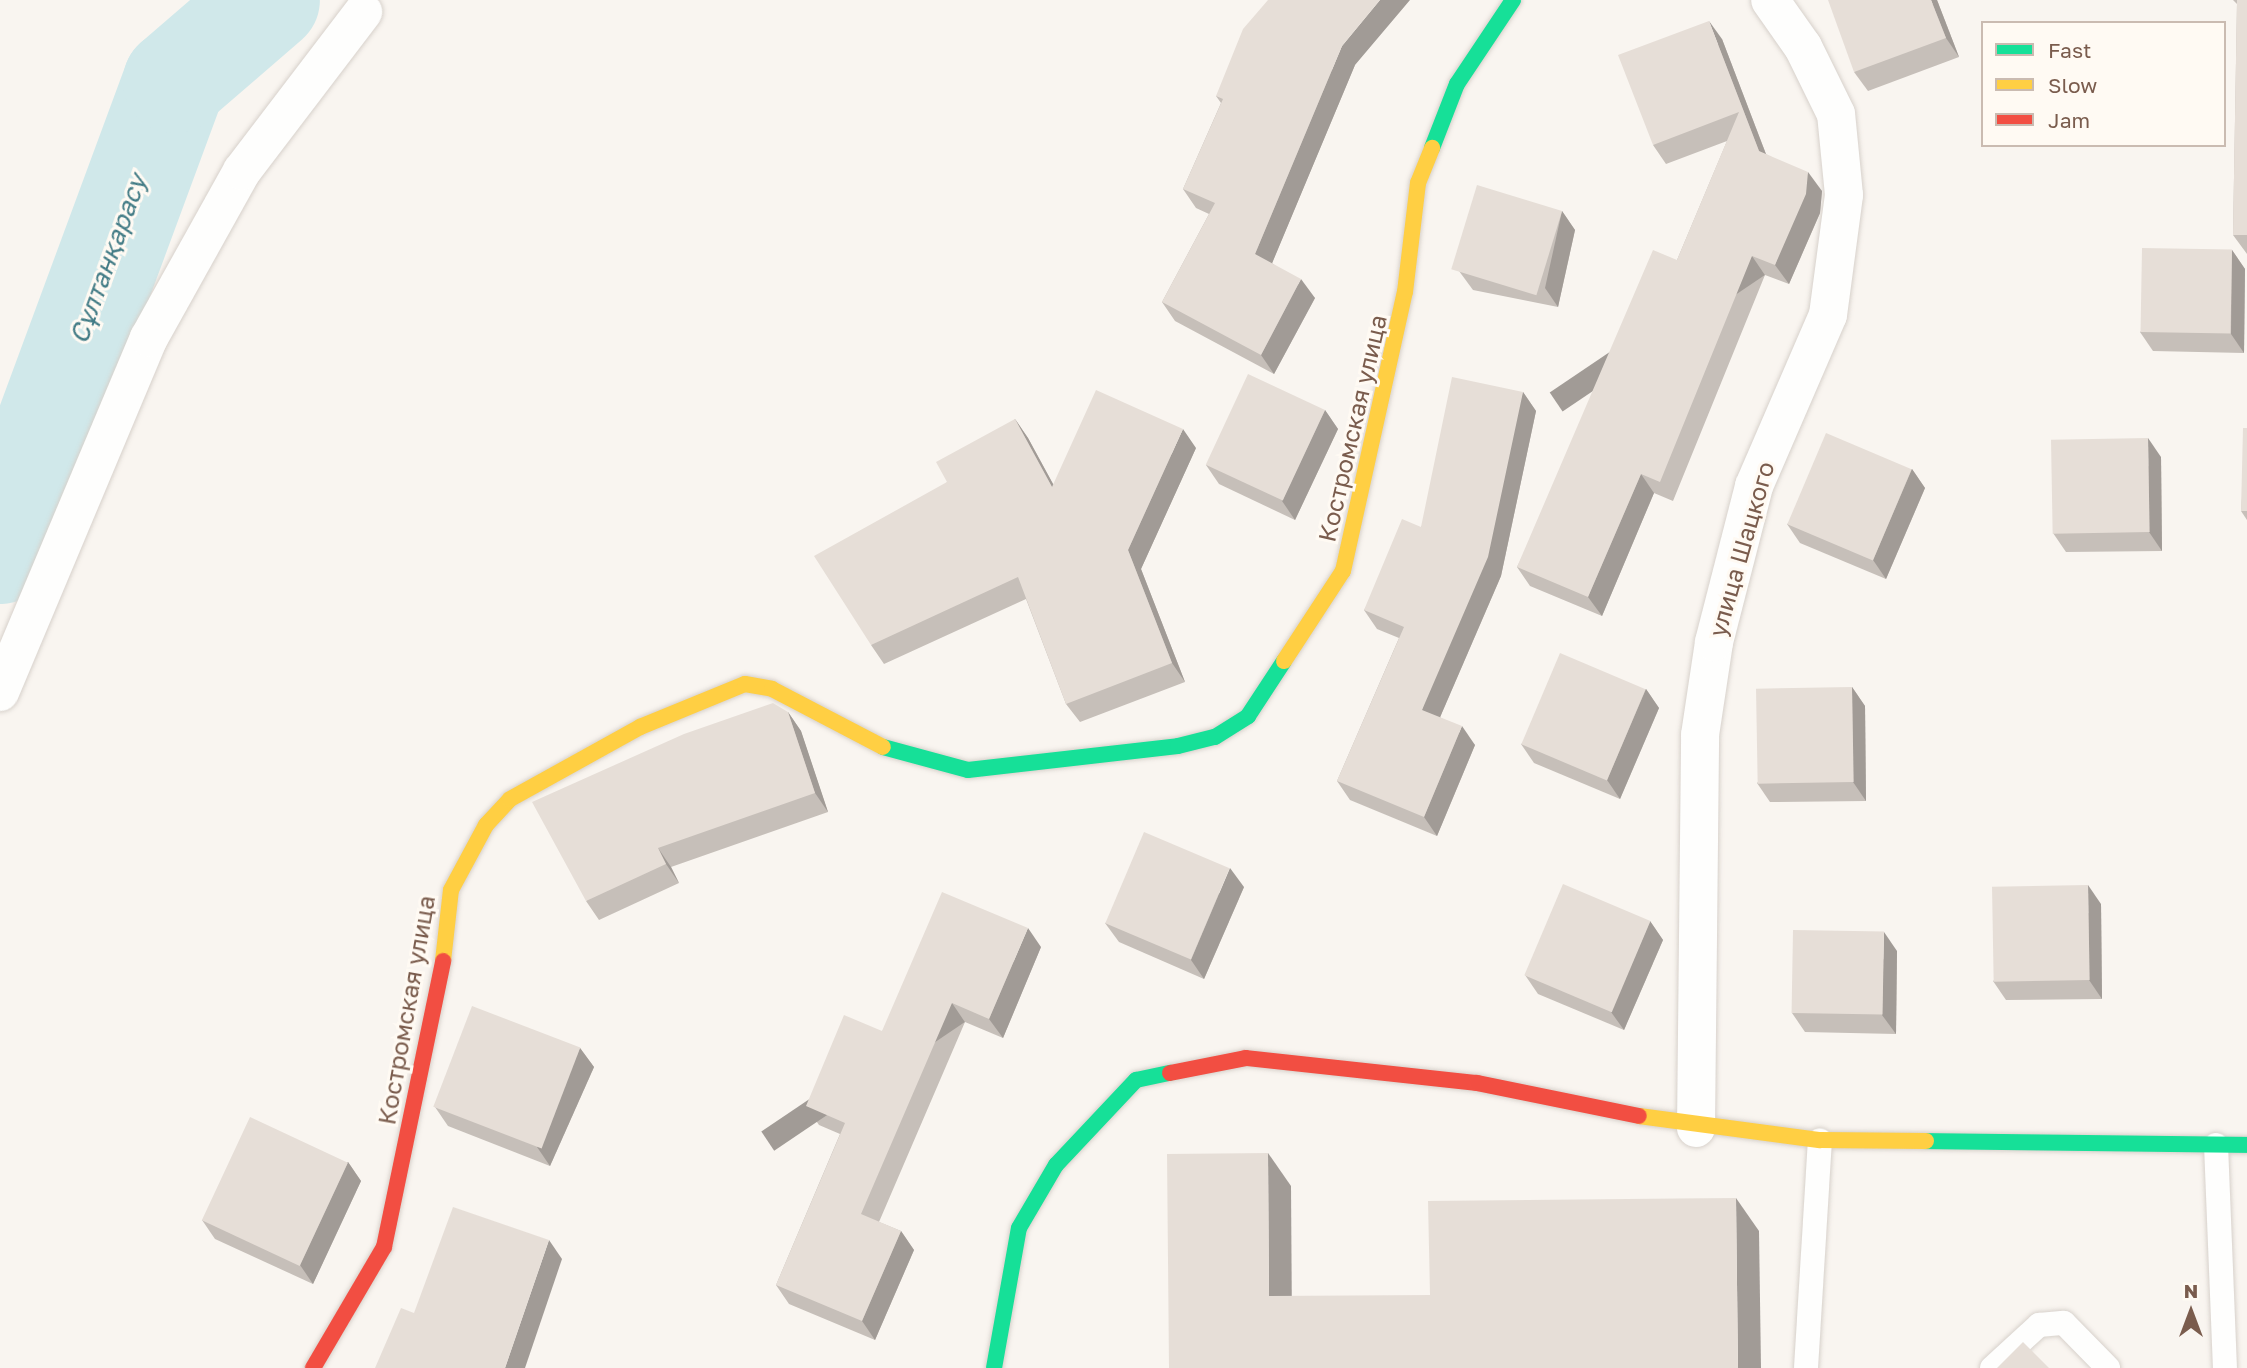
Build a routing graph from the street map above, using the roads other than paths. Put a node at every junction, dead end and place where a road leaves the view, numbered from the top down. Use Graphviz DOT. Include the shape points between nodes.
graph roads {
  1 [pos="1513,0"];
  2 [pos="1770,0"];
  3 [pos="363,12"];
  4 [pos="0,692"];
  5 [pos="1696,1128"];
  6 [pos="1820,1140"];
  7 [pos="2216,1145"];
  8 [pos="2247,1145"];
  9 [pos="313,1368"];
  10 [pos="994,1368"];
  11 [pos="1806,1368"];
  12 [pos="1992,1368"];
  13 [pos="2108,1368"];
  14 [pos="2225,1368"];
  1 -- 9 [label="street, Костромская улица" via="1457,85 1418,183 1403,305 1343,571 1248,716 1215,737 1178,746 968,770 863,742 772,689 745,684 629,733 510,799 486,825 451,890 448,937 384,1247"];
  2 -- 5 [label="street, улица Шацкого" via="1803,47 1836,114 1844,195 1828,315 1754,486 1714,642 1700,735"];
  3 -- 4 [label="street" via="242,172 149,338"];
  5 -- 6 [label="street"];
  5 -- 10 [label="street" via="1477,1083 1246,1058 1136,1080 1056,1165 1020,1228"];
  6 -- 7 [label="street"];
  6 -- 11 [label="lane"];
  7 -- 8 [label="street"];
  7 -- 14 [label="lane"];
  12 -- 13 [label="lane" via="2039,1325 2064,1323"];
}
